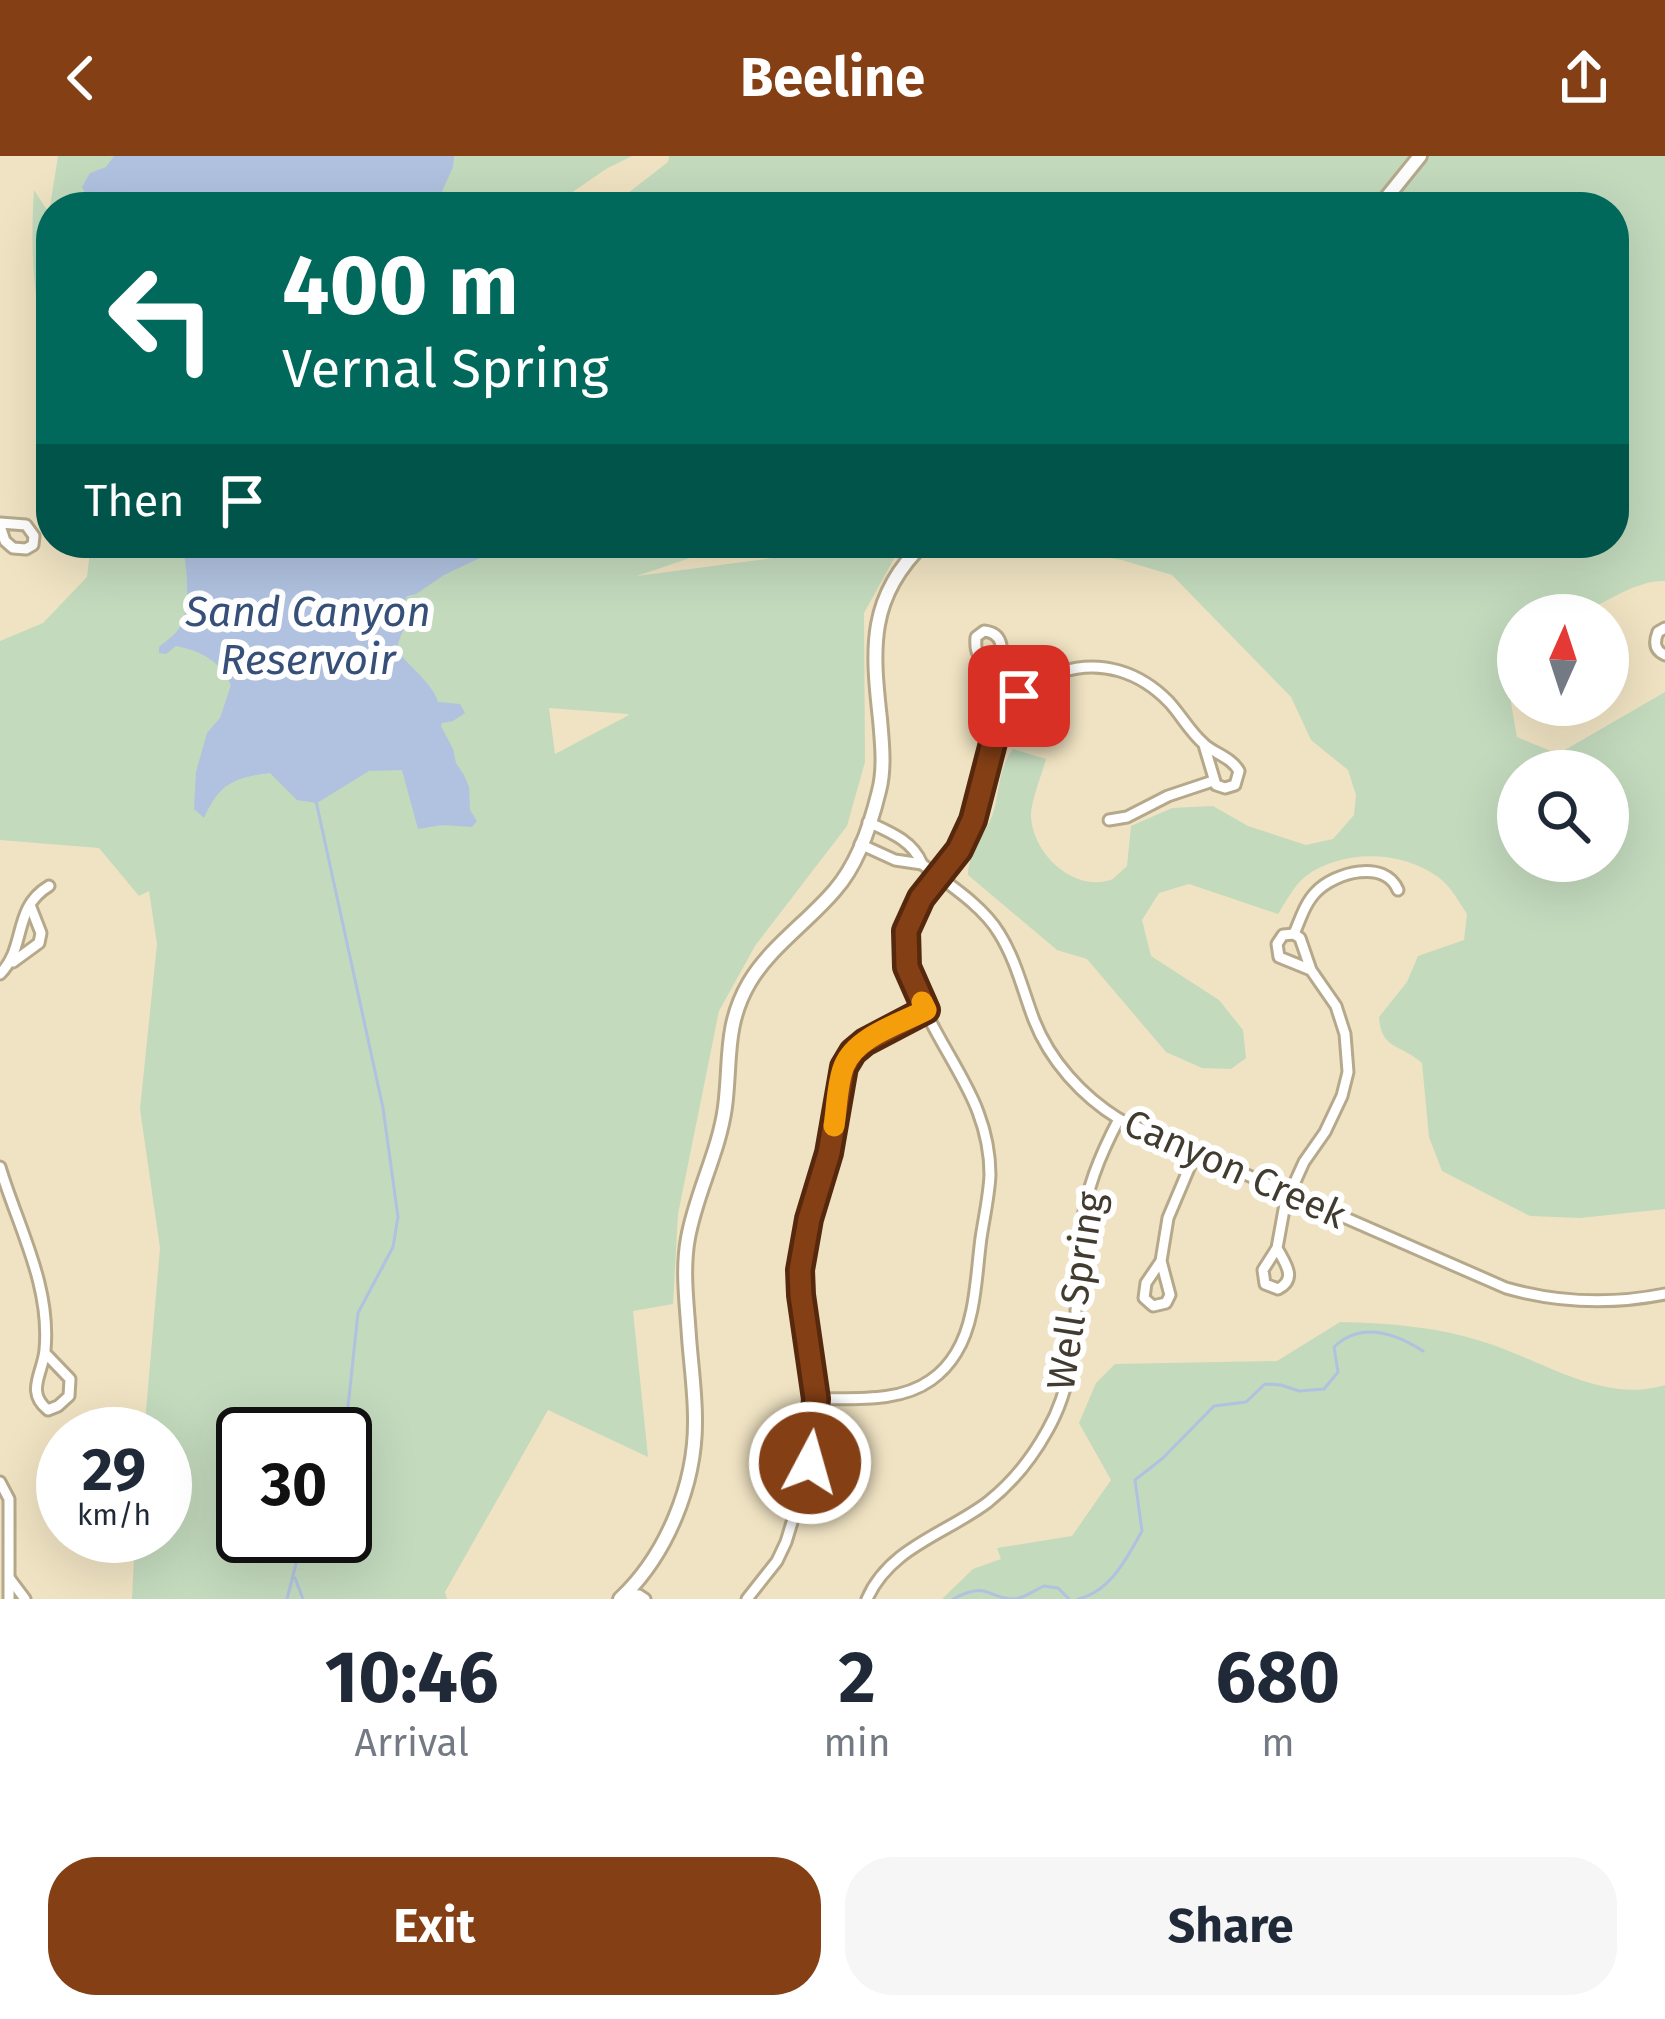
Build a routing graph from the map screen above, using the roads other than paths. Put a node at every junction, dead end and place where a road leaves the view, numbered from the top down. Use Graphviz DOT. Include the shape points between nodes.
graph roads {
  1 [pos="1420,156"];
  2 [pos="1391,192"];
  3 [pos="909,558"];
  4 [pos="1665,628"];
  5 [pos="1665,655"];
  6 [pos="1001,668"];
  7 [pos="1019,696"];
  8 [pos="1204,745"];
  9 [pos="1213,781"];
  10 [pos="1109,820"];
  11 [pos="868,822"];
  12 [pos="906,842"];
  13 [pos="860,844"];
  14 [pos="898,860"];
  15 [pos="922,864"];
  16 [pos="938,876"];
  17 [pos="49,886"];
  18 [pos="1398,890"];
  19 [pos="28,903"];
  20 [pos="1294,934"];
  21 [pos="4,970"];
  22 [pos="1311,970"];
  23 [pos="926,1010"];
  24 [pos="1119,1119"];
  25 [pos="1195,1154"];
  26 [pos="0,1167"];
  27 [pos="4,1193"];
  28 [pos="1290,1193"];
  29 [pos="1277,1248"];
  30 [pos="1161,1262"];
  31 [pos="1665,1294"];
  32 [pos="45,1353"];
  33 [pos="816,1399"];
  34 [pos="0,1482"];
  35 [pos="10,1579"];
  36 [pos="624,1598"];
  37 [pos="9,1599"];
  38 [pos="25,1599"];
  39 [pos="645,1599"];
  40 [pos="747,1599"];
  41 [pos="867,1599"];
  1 -- 2 [label="street"];
  3 -- 11 [label="street" via="877,628 883,764"];
  4 -- 5 [label="street" via="1655,643"];
  6 -- 7 [label="street"];
  7 -- 8 [label="street" via="1056,674 1109,667 1158,692"];
  7 -- 16 [label="street" via="994,739 973,820"];
  8 -- 9 [label="street"];
  8 -- 9 [label="street" via="1239,771 1230,787"];
  9 -- 10 [label="street"];
  11 -- 12 [label="street, Canyon Creek"];
  11 -- 13 [label="street"];
  12 -- 14 [label="street"];
  12 -- 15 [label="street, Canyon Creek"];
  13 -- 14 [label="street, Canyon Creek"];
  13 -- 36 [label="street" via="837,888 756,971 737,1008 725,1106 684,1266 691,1458 674,1520"];
  14 -- 15 [label="street, Canyon Creek"];
  15 -- 16 [label="street, Canyon Creek"];
  16 -- 23 [label="street" via="906,931 907,967"];
  16 -- 24 [label="street, Canyon Creek" via="1000,934 1050,1052"];
  17 -- 19 [label="street"];
  18 -- 20 [label="street" via="1376,870 1328,882"];
  19 -- 21 [label="street"];
  19 -- 21 [label="street" via="39,943"];
  20 -- 22 [label="street"];
  20 -- 22 [label="street" via="1279,939 1280,957"];
  22 -- 28 [label="street" via="1336,1006 1348,1072"];
  23 -- 33 [label="street" via="865,1042 844,1067 800,1270"];
  23 -- 33 [label="street" via="987,1141 990,1177 969,1322 958,1351 929,1382 881,1397"];
  24 -- 25 [label="street, Canyon Creek"];
  24 -- 41 [label="street, Well Spring" via="1086,1201 1074,1351 1048,1430 1004,1487 900,1556"];
  25 -- 28 [label="street, Canyon Creek"];
  25 -- 30 [label="street" via="1168,1218"];
  26 -- 27 [label="street"];
  27 -- 32 [label="street" via="32,1252"];
  28 -- 29 [label="street"];
  28 -- 31 [label="street, Canyon Creek" via="1538,1297 1616,1302"];
  32 -- 32 [label="street" via="70,1378 69,1396 48,1410 35,1392"];
  33 -- 40 [label="street" via="799,1504 777,1562"];
  34 -- 35 [label="street" via="10,1499"];
  35 -- 37 [label="street"];
  35 -- 38 [label="street"];
  36 -- 39 [label="street"];
}
